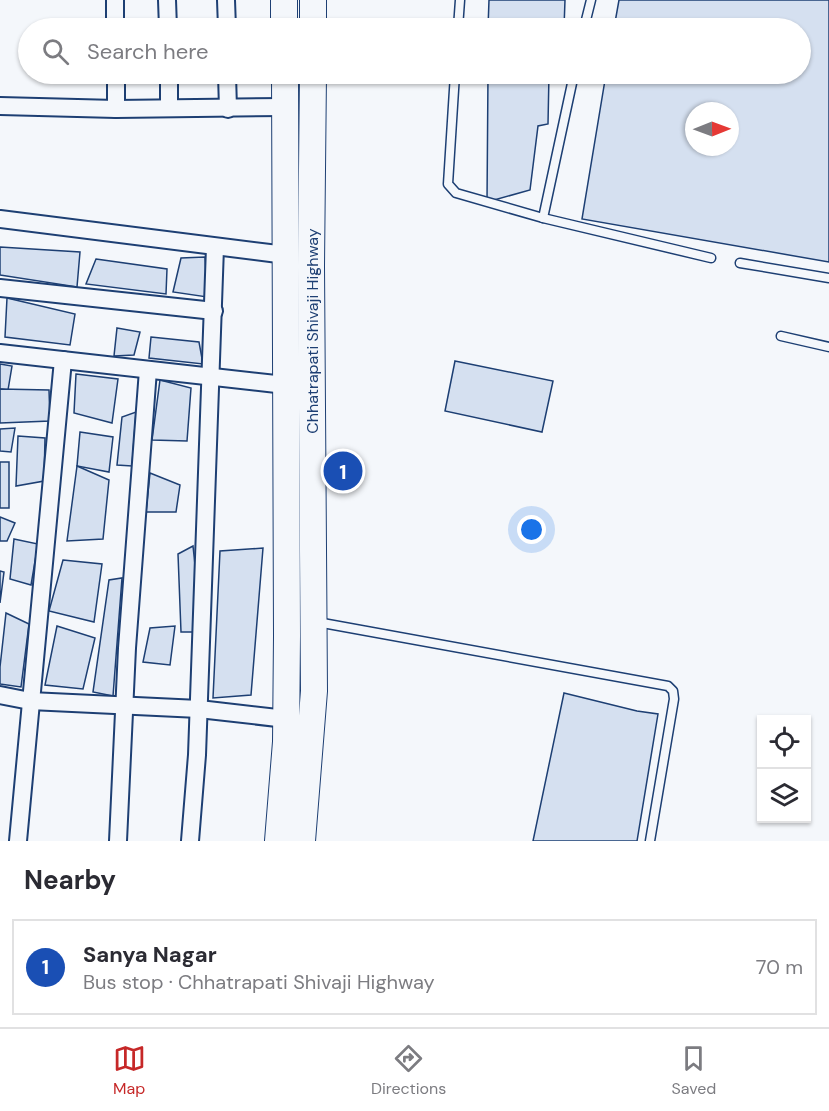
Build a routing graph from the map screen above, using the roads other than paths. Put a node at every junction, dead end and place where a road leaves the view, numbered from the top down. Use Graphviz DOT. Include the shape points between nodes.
graph roads {
  1 [pos="115,0"];
  2 [pos="167,0"];
  3 [pos="226,0"];
  4 [pos="284,0"];
  5 [pos="313,0"];
  6 [pos="460,0"];
  7 [pos="591,0"];
  8 [pos="115,18"];
  9 [pos="168,18"];
  10 [pos="227,18"];
  11 [pos="284,18"];
  12 [pos="313,18"];
  13 [pos="459,18"];
  14 [pos="586,18"];
  15 [pos="116,84"];
  16 [pos="169,84"];
  17 [pos="227,84"];
  18 [pos="285,84"];
  19 [pos="313,84"];
  20 [pos="454,84"];
  21 [pos="572,84"];
  22 [pos="0,106"];
  23 [pos="285,107"];
  24 [pos="169,108"];
  25 [pos="116,109"];
  26 [pos="228,109"];
  27 [pos="543,218"];
  28 [pos="0,219"];
  29 [pos="215,247"];
  30 [pos="286,255"];
  31 [pos="711,258"];
  32 [pos="740,263"];
  33 [pos="829,278"];
  34 [pos="0,288"];
  35 [pos="214,311"];
  36 [pos="781,336"];
  37 [pos="829,347"];
  38 [pos="0,353"];
  39 [pos="63,360"];
  40 [pos="148,370"];
  41 [pos="212,377"];
  42 [pos="286,385"];
  43 [pos="312,388"];
  44 [pos="313,621"];
  45 [pos="0,695"];
  46 [pos="30,701"];
  47 [pos="124,706"];
  48 [pos="199,710"];
  49 [pos="286,718"];
  50 [pos="18,841"];
  51 [pos="118,841"];
  52 [pos="190,841"];
  53 [pos="278,841"];
  54 [pos="302,841"];
  55 [pos="650,841"];
  1 -- 8 [label="street"];
  2 -- 9 [label="street"];
  3 -- 10 [label="street"];
  4 -- 11 [label="main road"];
  5 -- 12 [label="main road"];
  6 -- 13 [label="lane"];
  7 -- 14 [label="lane"];
  15 -- 25 [label="street"];
  16 -- 24 [label="street"];
  17 -- 26 [label="street"];
  18 -- 23 [label="main road, Chhatrapati Shivaji Highway"];
  19 -- 43 [label="main road, Chhatrapati Shivaji Highway"];
  20 -- 27 [label="lane" via="448,184 456,193"];
  21 -- 27 [label="lane"];
  22 -- 25 [label="street"];
  23 -- 26 [label="street"];
  23 -- 30 [label="main road, Chhatrapati Shivaji Highway"];
  24 -- 25 [label="street"];
  24 -- 26 [label="street"];
  27 -- 31 [label="lane"];
  28 -- 29 [label="street"];
  29 -- 30 [label="street"];
  29 -- 35 [label="street"];
  30 -- 42 [label="main road, Chhatrapati Shivaji Highway"];
  32 -- 33 [label="lane"];
  34 -- 35 [label="street"];
  35 -- 41 [label="street"];
  36 -- 37 [label="lane"];
  38 -- 39 [label="street"];
  39 -- 40 [label="street"];
  39 -- 46 [label="street"];
  40 -- 41 [label="street"];
  40 -- 47 [label="street"];
  41 -- 42 [label="street"];
  41 -- 48 [label="street"];
  42 -- 43 [label="street"];
  42 -- 49 [label="main road, Chhatrapati Shivaji Highway"];
  43 -- 44 [label="main road, Chhatrapati Shivaji Highway"];
  44 -- 54 [label="main road, Chhatrapati Shivaji Highway" via="314,692"];
  44 -- 55 [label="lane" via="668,686 674,699"];
  45 -- 46 [label="street"];
  46 -- 47 [label="street"];
  46 -- 50 [label="street"];
  47 -- 48 [label="street"];
  47 -- 51 [label="street"];
  48 -- 49 [label="street"];
  48 -- 52 [label="street"];
  49 -- 53 [label="main road, Chhatrapati Shivaji Highway"];
}
